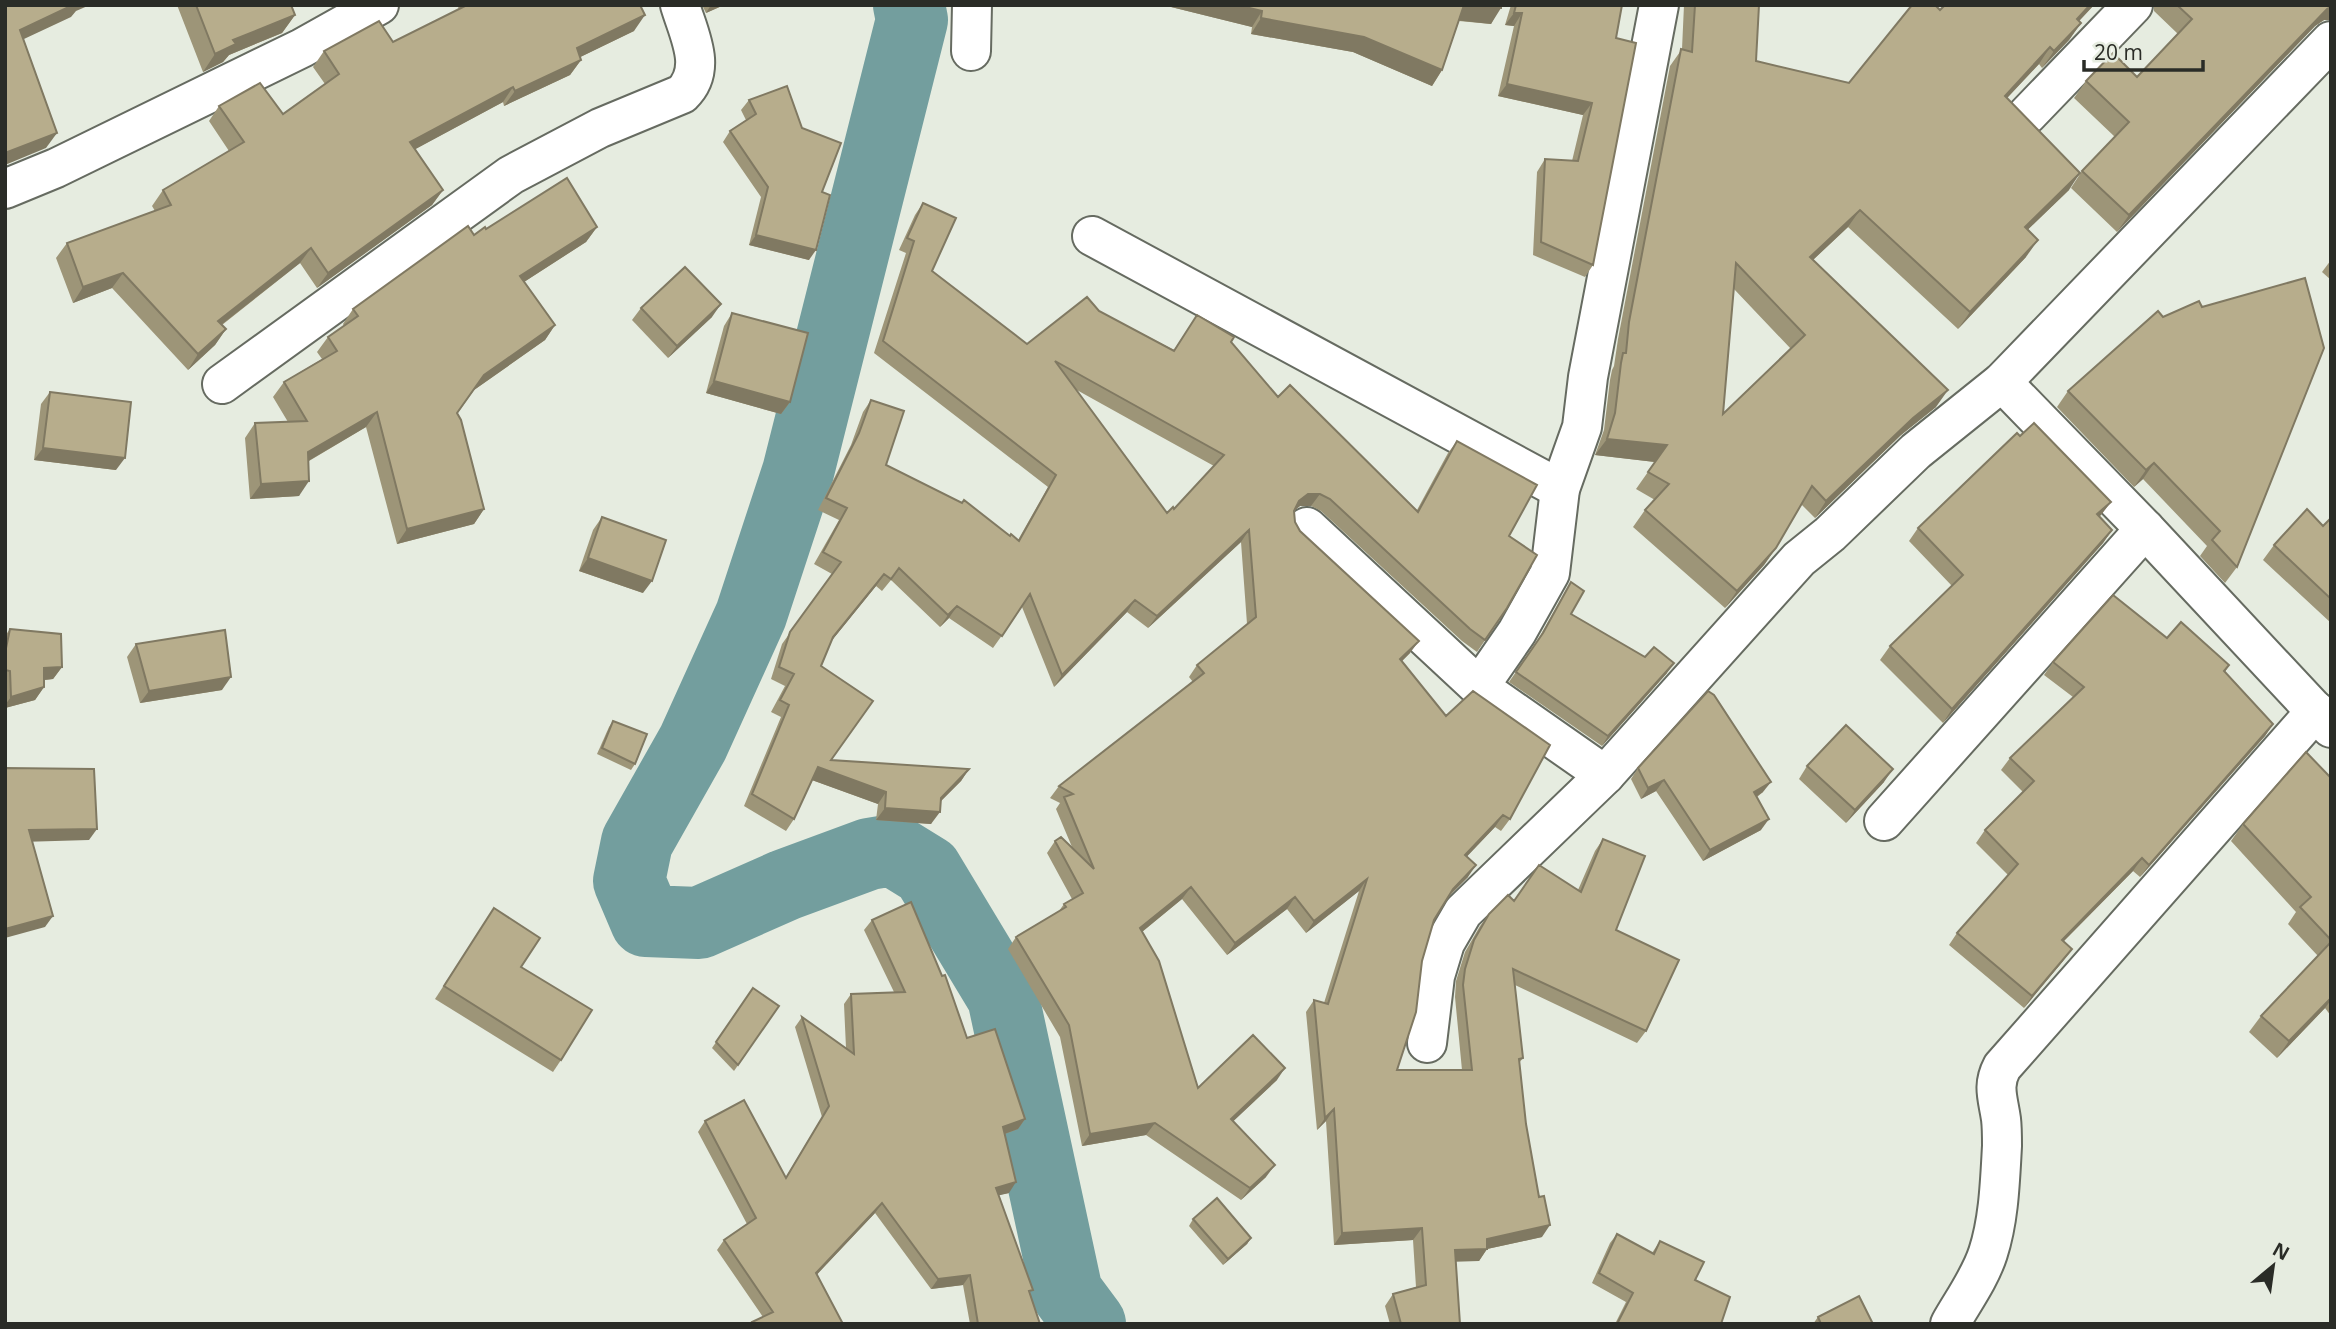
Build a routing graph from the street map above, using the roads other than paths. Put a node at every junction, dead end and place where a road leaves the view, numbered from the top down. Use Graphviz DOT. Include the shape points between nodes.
graph roads {
  1 [pos="379,5"];
  2 [pos="680,5"];
  3 [pos="972,5"];
  4 [pos="1659,5"];
  5 [pos="2133,5"];
  6 [pos="2331,41"];
  7 [pos="971,51"];
  8 [pos="2027,115"];
  9 [pos="5,188"];
  10 [pos="1092,236"];
  11 [pos="2003,382"];
  12 [pos="222,384"];
  13 [pos="1560,489"];
  14 [pos="1307,527"];
  15 [pos="2145,529"];
  16 [pos="1479,687"];
  17 [pos="2324,720"];
  18 [pos="1605,775"];
  19 [pos="1884,821"];
  20 [pos="1427,1043"];
  21 [pos="1950,1324"];
  1 -- 9 [label="street" via="302,48 56,168"];
  2 -- 12 [label="street" via="696,62 692,85 682,94 600,128 512,175"];
  3 -- 7 [label="street"];
  4 -- 13 [label="street" via="1582,427"];
  5 -- 8 [label="street"];
  6 -- 11 [label="street"];
  10 -- 13 [label="street"];
  11 -- 15 [label="street"];
  11 -- 18 [label="street" via="1916,451 1799,559"];
  13 -- 16 [label="street" via="1550,573"];
  14 -- 16 [label="street"];
  15 -- 17 [label="street"];
  15 -- 19 [label="street"];
  16 -- 18 [label="street"];
  17 -- 21 [label="street" via="2002,1067 1995,1086 2002,1142 1988,1252"];
  18 -- 20 [label="street" via="1463,912 1445,943 1435,976"];
}
